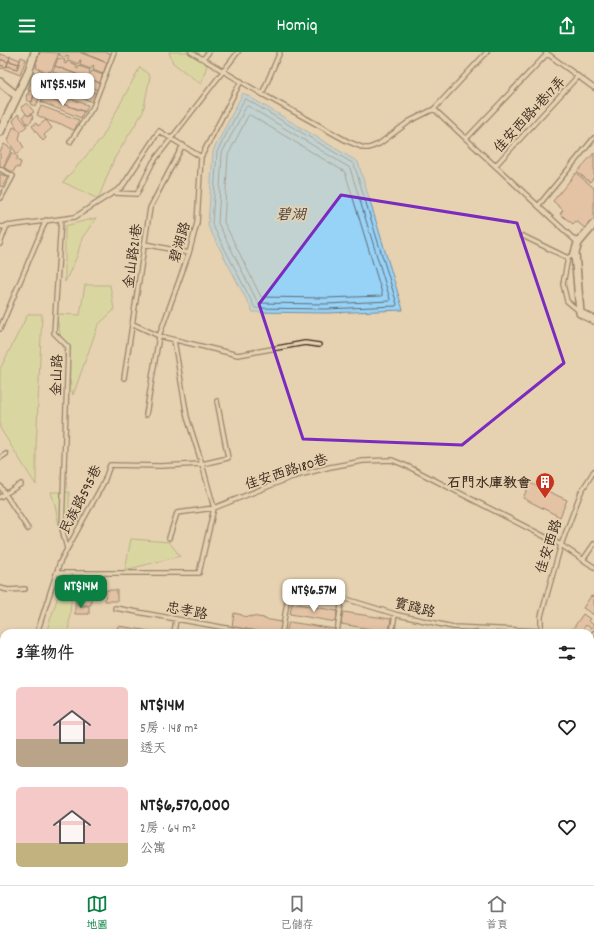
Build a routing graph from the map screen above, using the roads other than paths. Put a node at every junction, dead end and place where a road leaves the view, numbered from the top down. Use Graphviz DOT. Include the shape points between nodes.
graph roads {
  1 [pos="35,52"];
  2 [pos="114,52"];
  3 [pos="191,52"];
  4 [pos="209,52"];
  5 [pos="238,52"];
  6 [pos="280,52"];
  7 [pos="487,52"];
  8 [pos="546,53"];
  9 [pos="203,59"];
  10 [pos="224,71"];
  11 [pos="578,76"];
  12 [pos="241,80"];
  13 [pos="0,82"];
  14 [pos="594,88"];
  15 [pos="262,94"];
  16 [pos="17,96"];
  17 [pos="434,109"];
  18 [pos="0,132"];
  19 [pos="172,138"];
  20 [pos="594,138"];
  21 [pos="466,139"];
  22 [pos="70,142"];
  23 [pos="183,145"];
  24 [pos="201,157"];
  25 [pos="495,166"];
  26 [pos="0,169"];
  27 [pos="114,193"];
  28 [pos="1,198"];
  29 [pos="538,206"];
  30 [pos="61,219"];
  31 [pos="46,220"];
  32 [pos="594,224"];
  33 [pos="7,225"];
  34 [pos="0,227"];
  35 [pos="523,236"];
  36 [pos="578,243"];
  37 [pos="0,244"];
  38 [pos="145,244"];
  39 [pos="575,252"];
  40 [pos="189,253"];
  41 [pos="568,258"];
  42 [pos="580,312"];
  43 [pos="594,320"];
  44 [pos="133,324"];
  45 [pos="0,329"];
  46 [pos="158,336"];
  47 [pos="174,340"];
  48 [pos="319,345"];
  49 [pos="124,378"];
  50 [pos="217,401"];
  51 [pos="146,415"];
  52 [pos="6,454"];
  53 [pos="0,458"];
  54 [pos="202,464"];
  55 [pos="594,471"];
  56 [pos="589,478"];
  57 [pos="594,482"];
  58 [pos="21,484"];
  59 [pos="0,486"];
  60 [pos="5,494"];
  61 [pos="0,497"];
  62 [pos="214,508"];
  63 [pos="28,529"];
  64 [pos="169,538"];
  65 [pos="594,544"];
  66 [pos="561,545"];
  67 [pos="67,550"];
  68 [pos="583,560"];
  69 [pos="594,567"];
  70 [pos="57,573"];
  71 [pos="0,588"];
  72 [pos="25,589"];
  73 [pos="342,598"];
  74 [pos="115,608"];
  75 [pos="395,614"];
  76 [pos="176,619"];
  77 [pos="39,629"];
  78 [pos="175,629"];
  79 [pos="220,629"];
  80 [pos="283,629"];
  81 [pos="338,629"];
  82 [pos="393,629"];
  83 [pos="489,629"];
  84 [pos="542,629"];
  1 -- 16 [label="street"];
  2 -- 22 [label="lane" via="93,107"];
  3 -- 9 [label="lane"];
  4 -- 9 [label="lane"];
  5 -- 10 [label="lane"];
  6 -- 15 [label="lane"];
  7 -- 17 [label="lane"];
  8 -- 11 [label="lane"];
  8 -- 21 [label="lane"];
  9 -- 10 [label="lane"];
  10 -- 12 [label="lane"];
  10 -- 19 [label="lane"];
  11 -- 14 [label="lane"];
  11 -- 25 [label="lane, 佳安西路4巷17弄"];
  12 -- 15 [label="lane"];
  12 -- 24 [label="lane, 碧湖路"];
  13 -- 16 [label="street"];
  15 -- 17 [label="lane" via="364,148 379,144 410,121"];
  16 -- 18 [label="street"];
  17 -- 21 [label="lane"];
  19 -- 23 [label="lane"];
  19 -- 27 [label="lane" via="153,162 137,194"];
  19 -- 27 [label="lane" via="159,131 122,188"];
  20 -- 29 [label="lane"];
  21 -- 25 [label="lane"];
  23 -- 24 [label="lane"];
  23 -- 38 [label="lane, 金山路21巷" via="150,208"];
  24 -- 40 [label="lane, 碧湖路" via="198,224"];
  25 -- 29 [label="lane"];
  26 -- 28 [label="lane" via="13,176"];
  27 -- 30 [label="lane" via="75,217"];
  29 -- 36 [label="lane"];
  30 -- 31 [label="lane"];
  30 -- 67 [label="lane, 金山路" via="54,334 68,347 62,528"];
  31 -- 33 [label="lane"];
  31 -- 45 [label="lane"];
  32 -- 36 [label="street"];
  33 -- 34 [label="lane"];
  33 -- 37 [label="lane"];
  35 -- 41 [label="lane"];
  36 -- 39 [label="street"];
  38 -- 40 [label="lane"];
  38 -- 44 [label="lane, 金山路21巷"];
  39 -- 41 [label="lane"];
  39 -- 42 [label="street"];
  40 -- 46 [label="lane, 碧湖路"];
  41 -- 42 [label="lane" via="563,284 567,301"];
  42 -- 43 [label="street"];
  44 -- 46 [label="lane"];
  44 -- 49 [label="lane, 金山路21巷"];
  46 -- 47 [label="lane"];
  46 -- 51 [label="lane, 碧湖路"];
  47 -- 48 [label="lane" via="238,355 305,342"];
  47 -- 54 [label="lane" via="187,417"];
  50 -- 54 [label="lane, 民族路595巷" via="228,458"];
  52 -- 53 [label="lane"];
  54 -- 62 [label="lane"];
  54 -- 67 [label="lane, 民族路595巷" via="110,465 104,482"];
  55 -- 56 [label="lane, 佳安西路"];
  56 -- 57 [label="lane"];
  56 -- 66 [label="lane, 佳安西路"];
  58 -- 60 [label="lane"];
  59 -- 60 [label="lane"];
  60 -- 61 [label="lane"];
  60 -- 63 [label="lane"];
  62 -- 64 [label="lane, 佳安西路180巷" via="177,513"];
  62 -- 66 [label="lane, 佳安西路180巷" via="292,477 363,461 392,460"];
  62 -- 70 [label="lane" via="199,573"];
  65 -- 68 [label="lane"];
  66 -- 68 [label="lane, 佳安西路180巷"];
  66 -- 84 [label="lane, 佳安西路" via="541,616"];
  67 -- 70 [label="lane, 民族路595巷"];
  68 -- 69 [label="lane, 佳安西路180巷"];
  70 -- 77 [label="lane, 民族路595巷"];
  71 -- 72 [label="lane"];
  73 -- 75 [label="lane, 實踐路"];
  73 -- 80 [label="lane, 實踐路" via="320,591 292,591 288,596"];
  73 -- 81 [label="lane"];
  74 -- 76 [label="lane, 忠孝路"];
  75 -- 82 [label="lane"];
  75 -- 83 [label="lane, 實踐路" via="453,627"];
  76 -- 78 [label="lane"];
  76 -- 79 [label="lane, 忠孝路"];
}
